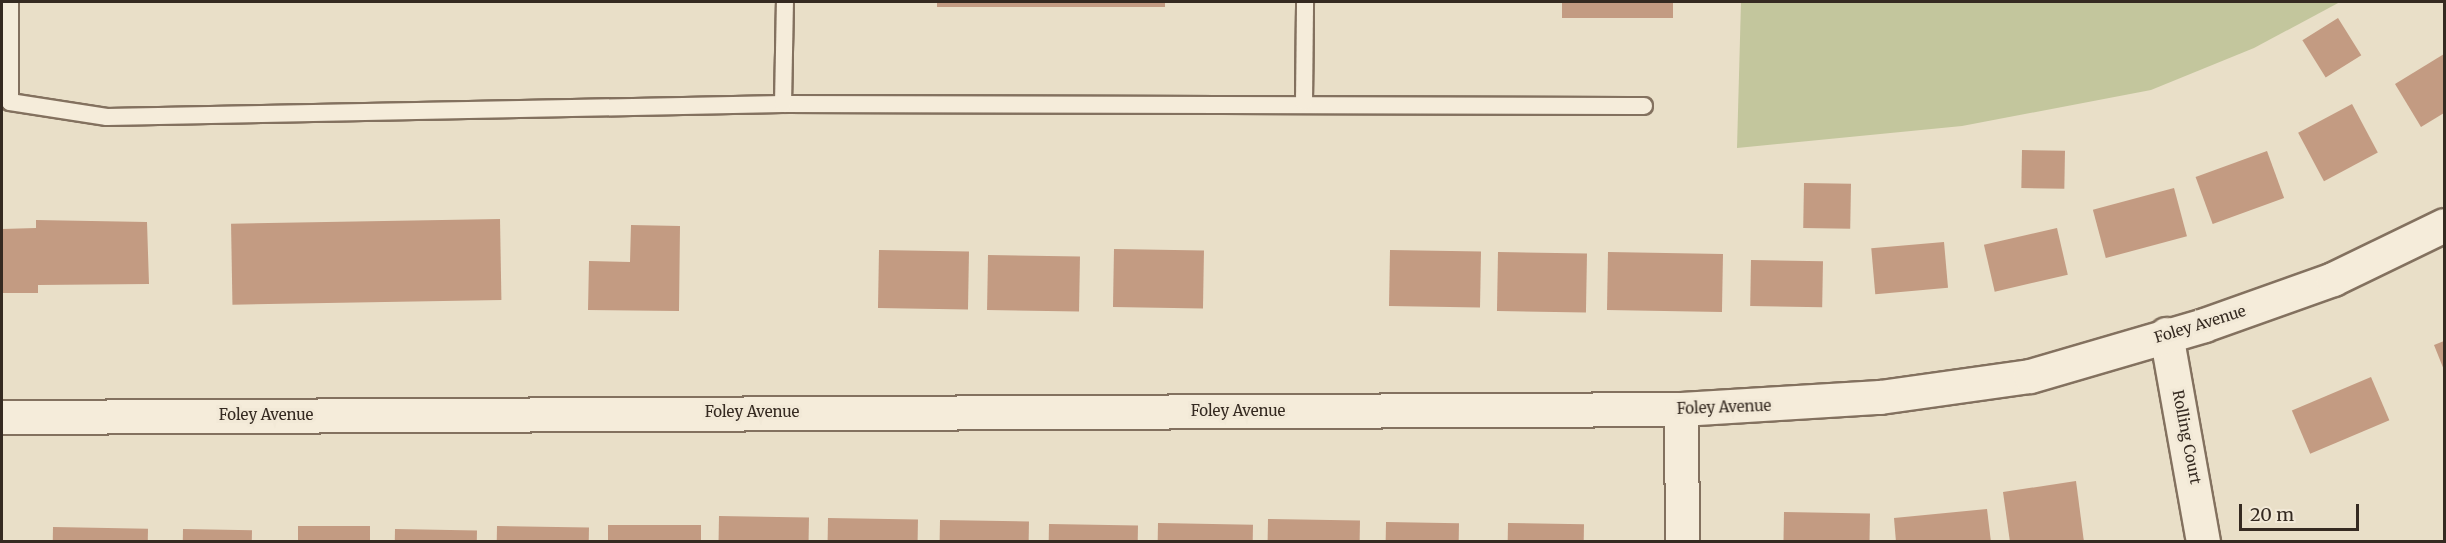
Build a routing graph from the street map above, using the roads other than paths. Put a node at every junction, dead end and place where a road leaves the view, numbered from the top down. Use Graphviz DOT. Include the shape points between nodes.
graph roads {
  1 [pos="10,2"];
  2 [pos="784,2"];
  3 [pos="1305,2"];
  4 [pos="1304,102"];
  5 [pos="783,104"];
  6 [pos="1644,106"];
  7 [pos="2445,225"];
  8 [pos="2166,334"];
  9 [pos="1681,409"];
  10 [pos="2,417"];
  11 [pos="1682,542"];
  12 [pos="2203,542"];
  1 -- 5 [label="lane" via="10,102 37,110 107,117"];
  2 -- 5 [label="lane"];
  3 -- 4 [label="lane"];
  4 -- 5 [label="lane"];
  4 -- 6 [label="lane"];
  7 -- 8 [label="street, Foley Avenue" via="2333,279"];
  8 -- 9 [label="street, Foley Avenue" via="2030,376 1960,388"];
  8 -- 12 [label="street, Rolling Court"];
  9 -- 10 [label="street, Foley Avenue"];
  9 -- 11 [label="street"];
}
